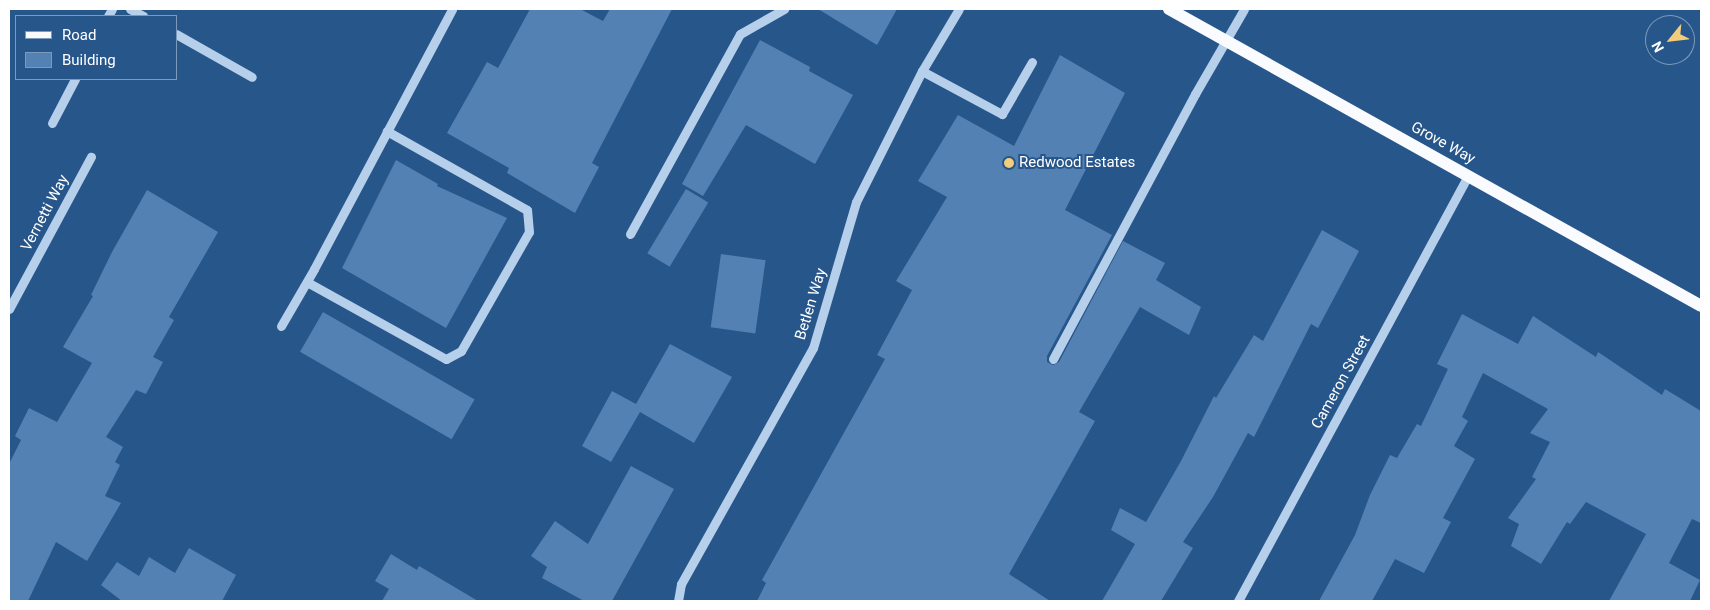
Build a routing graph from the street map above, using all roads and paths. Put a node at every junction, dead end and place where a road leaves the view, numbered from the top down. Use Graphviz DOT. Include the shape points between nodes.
graph roads {
  1 [pos="130,9"];
  2 [pos="452,9"];
  3 [pos="784,9"];
  4 [pos="959,9"];
  5 [pos="1169,9"];
  6 [pos="1244,9"];
  7 [pos="142,15"];
  8 [pos="178,35"];
  9 [pos="1225,40"];
  10 [pos="1032,62"];
  11 [pos="922,71"];
  12 [pos="252,77"];
  13 [pos="74,80"];
  14 [pos="52,122"];
  15 [pos="387,132"];
  16 [pos="91,157"];
  17 [pos="1468,176"];
  18 [pos="630,234"];
  19 [pos="306,282"];
  20 [pos="1701,306"];
  21 [pos="9,309"];
  22 [pos="281,326"];
  23 [pos="1053,359"];
  24 [pos="678,601"];
  25 [pos="1238,601"];
  1 -- 7 [label="street"];
  2 -- 15 [label="street"];
  3 -- 18 [label="street" via="740,34"];
  4 -- 11 [label="street, Betlen Way"];
  5 -- 9 [label="main road, Grove Way"];
  6 -- 9 [label="street"];
  8 -- 12 [label="street"];
  9 -- 17 [label="main road, Grove Way"];
  9 -- 23 [label="street"];
  10 -- 11 [label="street" via="1002,114"];
  11 -- 24 [label="street, Betlen Way" via="856,202 813,348 681,584"];
  13 -- 14 [label="street"];
  15 -- 19 [label="street"];
  15 -- 19 [label="street" via="527,210 529,232 461,351 446,359"];
  16 -- 21 [label="street, Vernetti Way"];
  17 -- 20 [label="main road, Grove Way"];
  17 -- 25 [label="street, Cameron Street"];
  19 -- 22 [label="street"];
}
